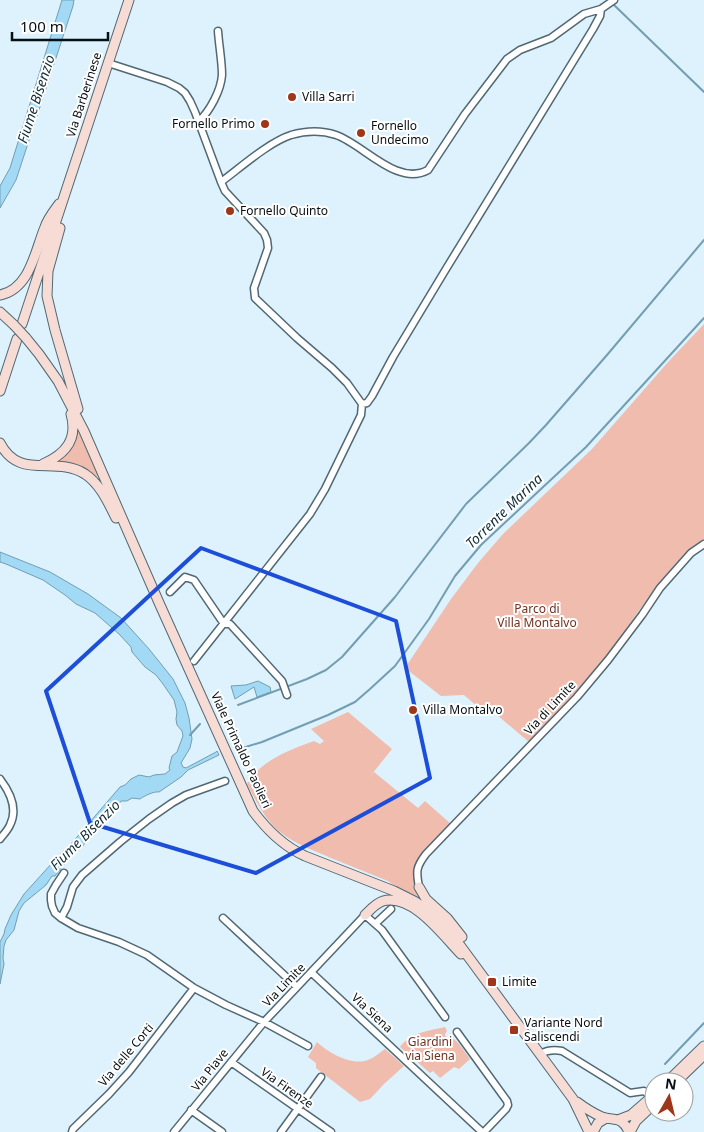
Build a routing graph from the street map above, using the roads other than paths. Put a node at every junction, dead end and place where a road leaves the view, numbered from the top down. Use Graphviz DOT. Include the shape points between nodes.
graph roads {
  1 [pos="128,0"];
  2 [pos="614,0"];
  3 [pos="604,8"];
  4 [pos="218,31"];
  5 [pos="108,63"];
  6 [pos="199,121"];
  7 [pos="221,182"];
  8 [pos="64,198"];
  9 [pos="0,295"];
  10 [pos="0,312"];
  11 [pos="18,324"];
  12 [pos="21,338"];
  13 [pos="0,391"];
  14 [pos="66,394"];
  15 [pos="362,404"];
  16 [pos="84,431"];
  17 [pos="0,443"];
  18 [pos="41,465"];
  19 [pos="704,544"];
  20 [pos="137,552"];
  21 [pos="170,592"];
  22 [pos="224,624"];
  23 [pos="194,661"];
  24 [pos="287,695"];
  25 [pos="0,779"];
  26 [pos="225,781"];
  27 [pos="0,839"];
  28 [pos="64,873"];
  29 [pos="419,886"];
  30 [pos="391,909"];
  31 [pos="365,915"];
  32 [pos="61,918"];
  33 [pos="223,918"];
  34 [pos="375,924"];
  35 [pos="474,964"];
  36 [pos="312,973"];
  37 [pos="297,987"];
  38 [pos="194,988"];
  39 [pos="445,1017"];
  40 [pos="264,1022"];
  41 [pos="457,1032"];
  42 [pos="308,1046"];
  43 [pos="704,1046"];
  44 [pos="540,1054"];
  45 [pos="704,1055"];
  46 [pos="230,1062"];
  47 [pos="677,1072"];
  48 [pos="686,1072"];
  49 [pos="321,1076"];
  50 [pos="644,1092"];
  51 [pos="574,1099"];
  52 [pos="644,1105"];
  53 [pos="297,1109"];
  54 [pos="191,1110"];
  55 [pos="644,1110"];
  56 [pos="606,1118"];
  57 [pos="618,1120"];
  58 [pos="72,1132"];
  59 [pos="174,1132"];
  60 [pos="222,1132"];
  61 [pos="281,1132"];
  62 [pos="331,1132"];
  63 [pos="483,1132"];
  64 [pos="591,1132"];
  65 [pos="629,1132"];
  1 -- 5 [label="main road, Via Barberinese"];
  2 -- 3 [label="street"];
  3 -- 7 [label="street" via="584,14 551,38 520,50 507,59 428,170 421,174 407,174 338,136 312,131 275,142"];
  3 -- 15 [label="street" via="372,396"];
  4 -- 6 [label="street" via="221,82 208,111"];
  5 -- 6 [label="street" via="179,88 190,101"];
  5 -- 8 [label="main road, Via Barberinese"];
  6 -- 7 [label="street"];
  7 -- 15 [label="street" via="225,191 266,237 267,252 254,288 255,298 347,383"];
  8 -- 9 [label="main road" via="48,220 26,274 15,288"];
  8 -- 11 [label="main road"];
  8 -- 16 [label="main road" via="62,220 48,271 47,296"];
  10 -- 11 [label="main road, Viale Primaldo Paolieri"];
  11 -- 12 [label="main road, Viale Primaldo Paolieri, bridge"];
  12 -- 13 [label="main road"];
  12 -- 14 [label="main road, Viale Primaldo Paolieri" via="50,369"];
  14 -- 16 [label="main road, Viale Primaldo Paolieri"];
  14 -- 18 [label="main road" via="73,422 70,441 62,453"];
  15 -- 22 [label="street" via="361,415 310,514"];
  16 -- 20 [label="main road, Viale Primaldo Paolieri"];
  17 -- 18 [label="main road" via="18,462"];
  18 -- 20 [label="main road" via="64,466 89,477 101,491"];
  19 -- 29 [label="street, Via di Limite" via="691,553 660,588 608,660 576,697 426,854 416,875"];
  20 -- 35 [label="main road, Viale Primaldo Paolieri" via="253,810 270,832 293,850 394,891 422,906 447,928"];
  21 -- 22 [label="street" via="185,578 194,580"];
  22 -- 23 [label="street"];
  22 -- 24 [label="street" via="230,624 282,681"];
  25 -- 27 [label="street" via="13,806 9,827"];
  26 -- 32 [label="street" via="172,803 120,842 73,886"];
  28 -- 32 [label="street" via="53,888 51,900"];
  29 -- 35 [label="main road" via="426,899 450,922 468,946"];
  30 -- 34 [label="street"];
  31 -- 34 [label="street"];
  31 -- 35 [label="main road" via="385,900 398,901 427,918 462,956"];
  31 -- 36 [label="street, Via Limite"];
  32 -- 38 [label="street, Via Limite" via="147,955"];
  33 -- 37 [label="street"];
  34 -- 39 [label="street"];
  35 -- 44 [label="main road, Viale Primaldo Paolieri"];
  36 -- 37 [label="street, Via Limite"];
  36 -- 63 [label="street, Via Siena"];
  37 -- 40 [label="street, Via Limite"];
  38 -- 40 [label="street, Via Limite"];
  38 -- 58 [label="street, Via delle Corti" via="129,1072"];
  40 -- 42 [label="street"];
  40 -- 46 [label="street, Via Piave"];
  41 -- 63 [label="street, Via Siena" via="508,1105"];
  43 -- 47 [label="main road"];
  44 -- 50 [label="street" via="546,1050 562,1051 630,1093"];
  44 -- 51 [label="main road, Viale Primaldo Paolieri"];
  45 -- 48 [label="main road"];
  46 -- 53 [label="street, Via Firenze"];
  46 -- 54 [label="street, Via Piave"];
  49 -- 53 [label="street"];
  51 -- 56 [label="main road, Viale Primaldo Paolieri" via="587,1110"];
  51 -- 64 [label="main road, Viale Primaldo Paolieri"];
  52 -- 57 [label="main road"];
  53 -- 61 [label="street"];
  53 -- 62 [label="street, Via Firenze"];
  54 -- 59 [label="street, Via Piave"];
  54 -- 60 [label="street"];
  55 -- 65 [label="main road"];
  56 -- 57 [label="main road, Viale Primaldo Paolieri"];
  56 -- 64 [label="main road, Viale Primaldo Paolieri"];
  57 -- 65 [label="main road"];
}
